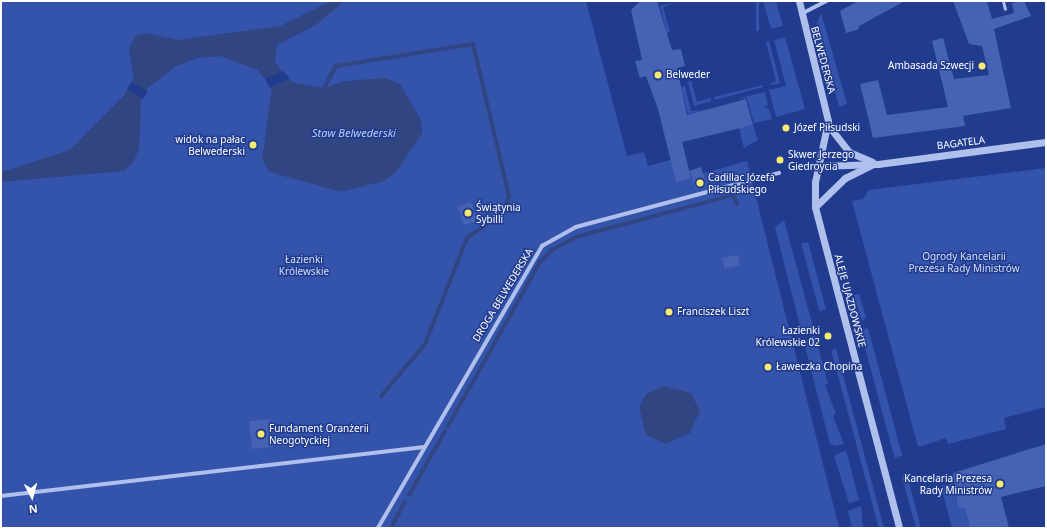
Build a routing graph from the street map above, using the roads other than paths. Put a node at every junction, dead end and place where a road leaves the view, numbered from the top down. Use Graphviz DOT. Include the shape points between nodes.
graph roads {
  1 [pos="799,1"];
  2 [pos="827,1"];
  3 [pos="1003,1"];
  4 [pos="1004,9"];
  5 [pos="801,14"];
  6 [pos="828,125"];
  7 [pos="1046,142"];
  8 [pos="878,164"];
  9 [pos="819,166"];
  10 [pos="780,173"];
  11 [pos="815,207"];
  12 [pos="424,448"];
  13 [pos="1,496"];
  14 [pos="378,528"];
  15 [pos="899,528"];
  1 -- 5 [label="street, BELWEDERSKA"];
  2 -- 5 [label="street"];
  3 -- 4 [label="lane"];
  5 -- 6 [label="street, BELWEDERSKA"];
  6 -- 8 [label="street" via="849,152"];
  6 -- 9 [label="street, ALEJE UJAZDOWSKIE"];
  7 -- 8 [label="street, BAGATELA"];
  8 -- 9 [label="street, BAGATELA"];
  8 -- 11 [label="street, BAGATELA" via="845,178"];
  9 -- 11 [label="street, ALEJE UJAZDOWSKIE"];
  10 -- 12 [label="street, DROGA BELWEDERSKA" via="576,227 546,242 532,258"];
  11 -- 15 [label="street, ALEJE UJAZDOWSKIE"];
  12 -- 13 [label="street"];
  12 -- 14 [label="street, DROGA BELWEDERSKA"];
}
